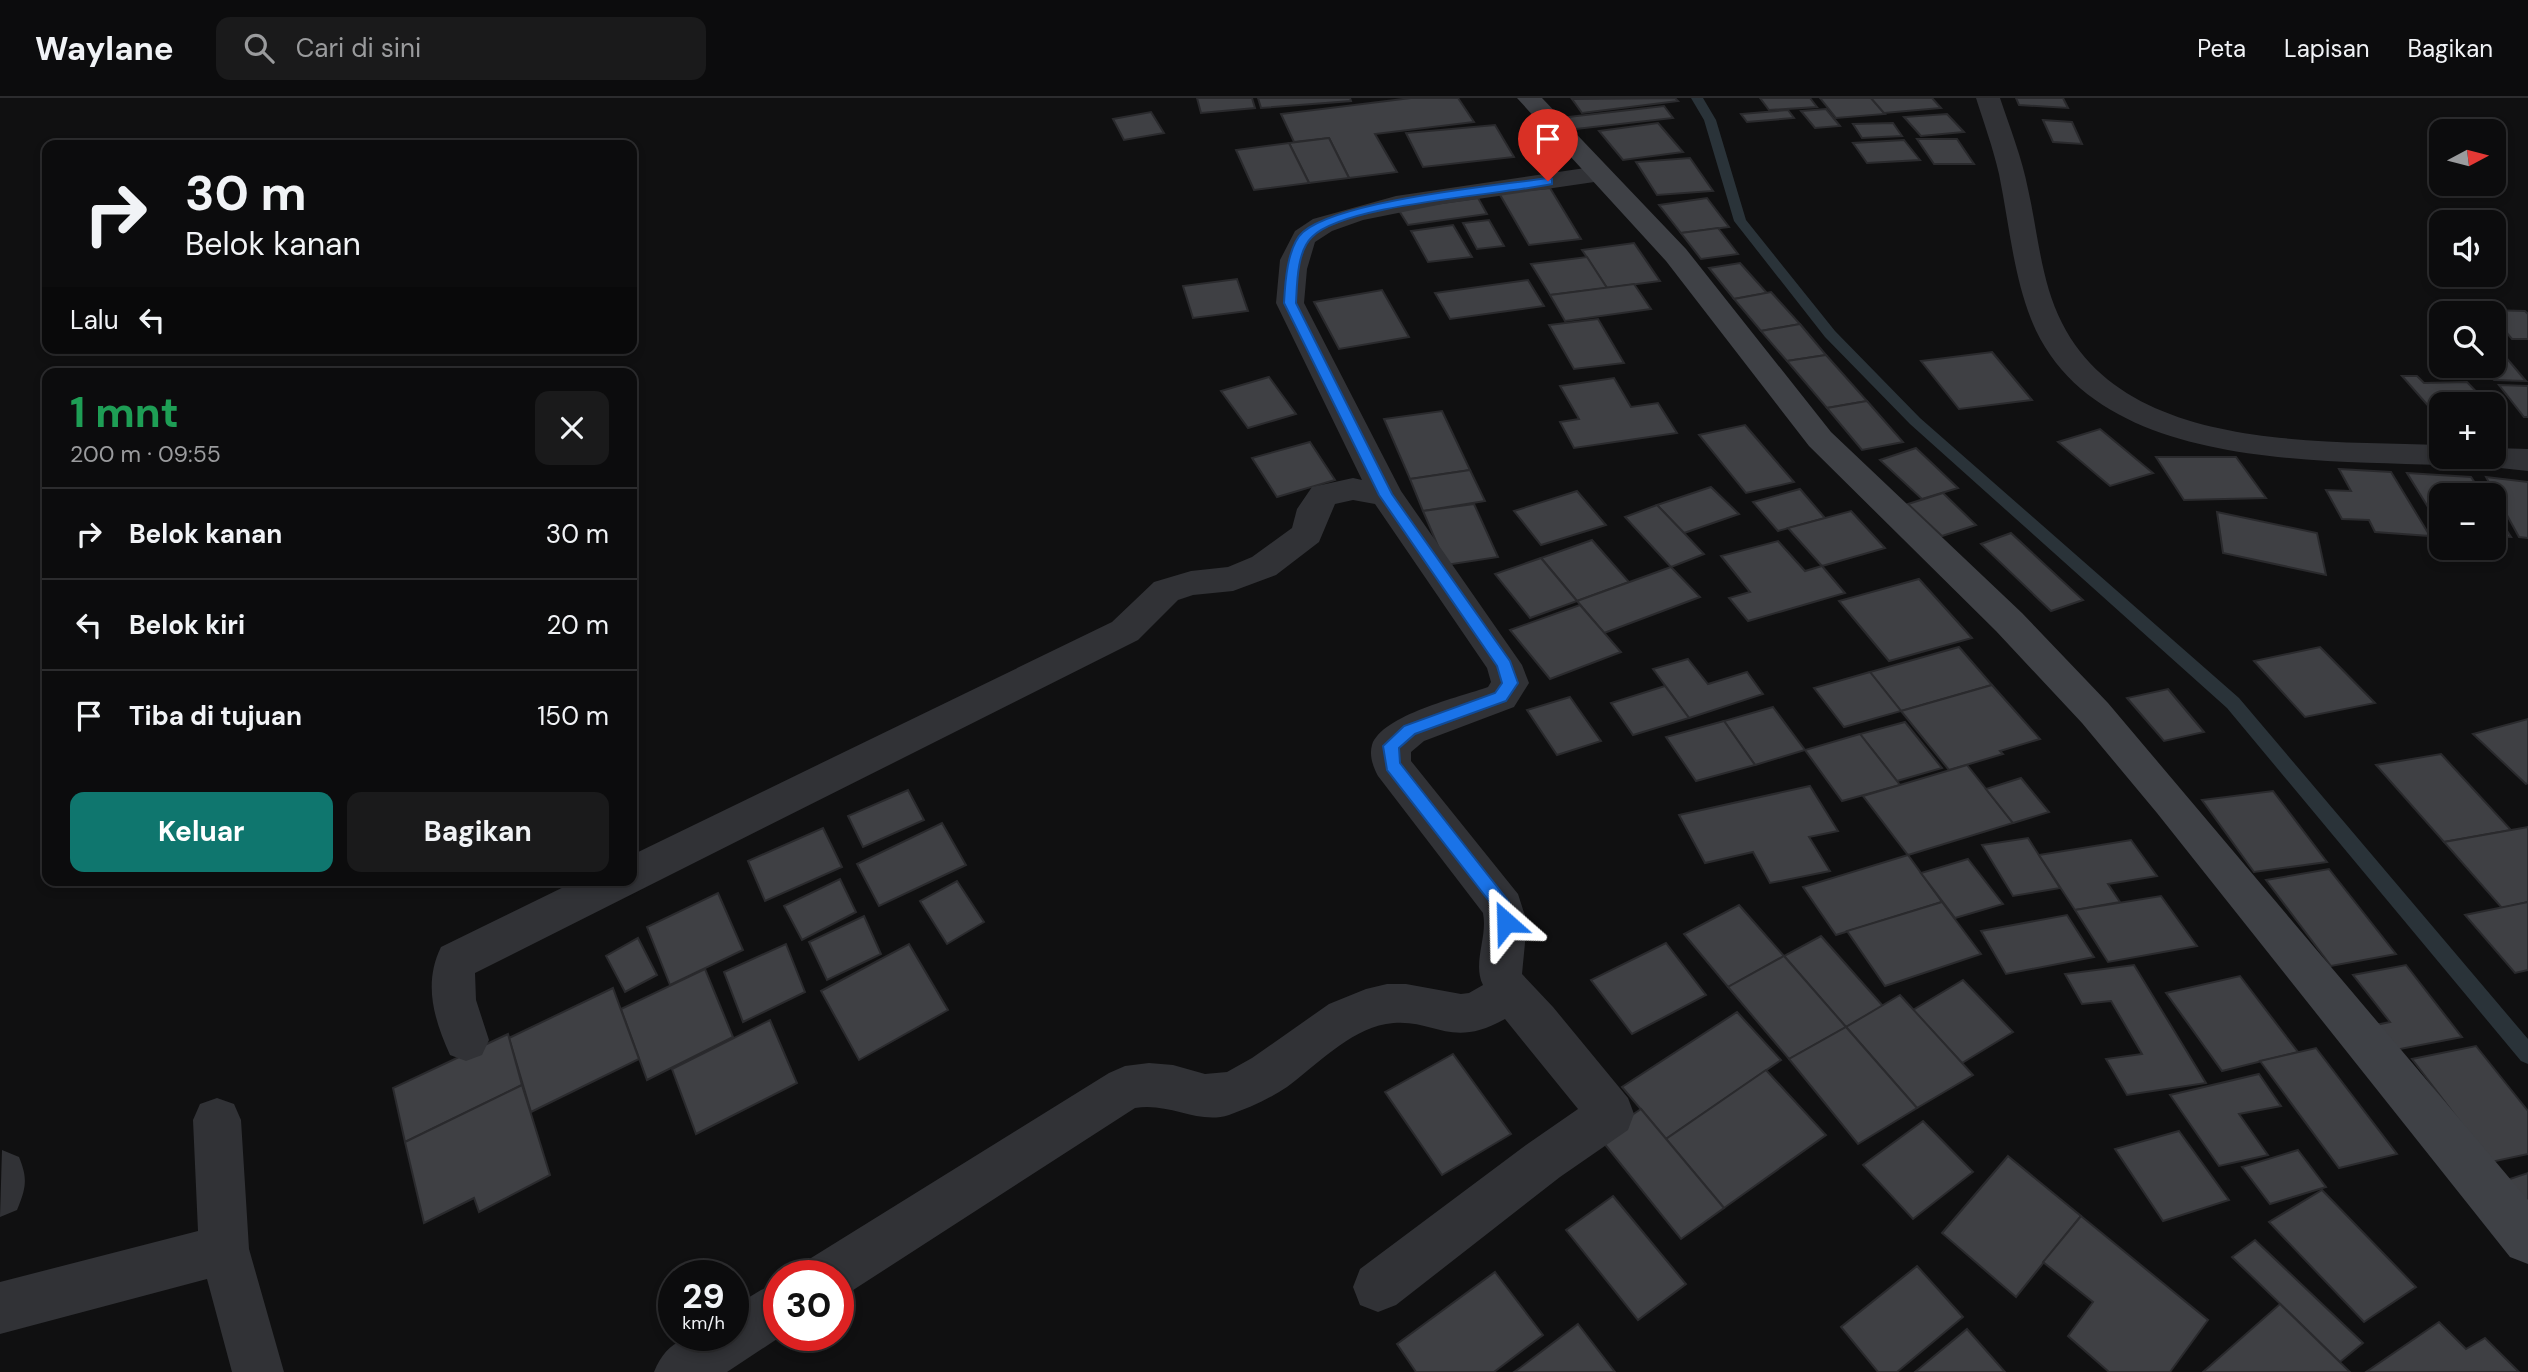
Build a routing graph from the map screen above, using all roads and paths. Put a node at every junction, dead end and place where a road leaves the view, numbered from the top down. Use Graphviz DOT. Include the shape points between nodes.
graph roads {
  1 [pos="1529,98"];
  2 [pos="1988,98"];
  3 [pos="1599,174"];
  4 [pos="2429,454"];
  5 [pos="2506,459"];
  6 [pos="2528,460"];
  7 [pos="1386,495"];
  8 [pos="637,872"];
  9 [pos="608,886"];
  10 [pos="1509,993"];
  11 [pos="466,1040"];
  12 [pos="216,1120"];
  13 [pos="2528,1239"];
  14 [pos="224,1249"];
  15 [pos="854,1260"];
  16 [pos="1378,1287"];
  17 [pos="0,1308"];
  18 [pos="763,1318"];
  19 [pos="258,1372"];
  20 [pos="680,1372"];
  1 -- 3 [label="street"];
  2 -- 4 [label="street" via="2011,172 2034,287 2047,324 2063,355 2095,388 2120,406 2205,436 2272,446"];
  3 -- 7 [label="street" via="1395,204 1328,221 1306,236 1292,269 1290,303"];
  3 -- 13 [label="street" via="1699,282 1820,439 2000,613 2095,713"];
  5 -- 6 [label="street"];
  7 -- 8 [label="street" via="1353,489 1324,495 1314,509 1307,534 1264,566 1233,579 1166,591 1125,631"];
  7 -- 10 [label="street" via="1504,665 1510,683 1501,697 1410,730 1391,746 1392,765 1503,907 1506,922 1500,975"];
  9 -- 11 [label="street" via="456,961 450,974"];
  10 -- 15 [label="street" via="1477,1011 1461,1014 1386,1004 1344,1019 1250,1086 1227,1094 1199,1097 1145,1083 1125,1088"];
  10 -- 16 [label="street" via="1611,1114"];
  12 -- 14 [label="street"];
  14 -- 17 [label="street"];
  14 -- 19 [label="street"];
  18 -- 20 [label="street"];
}
